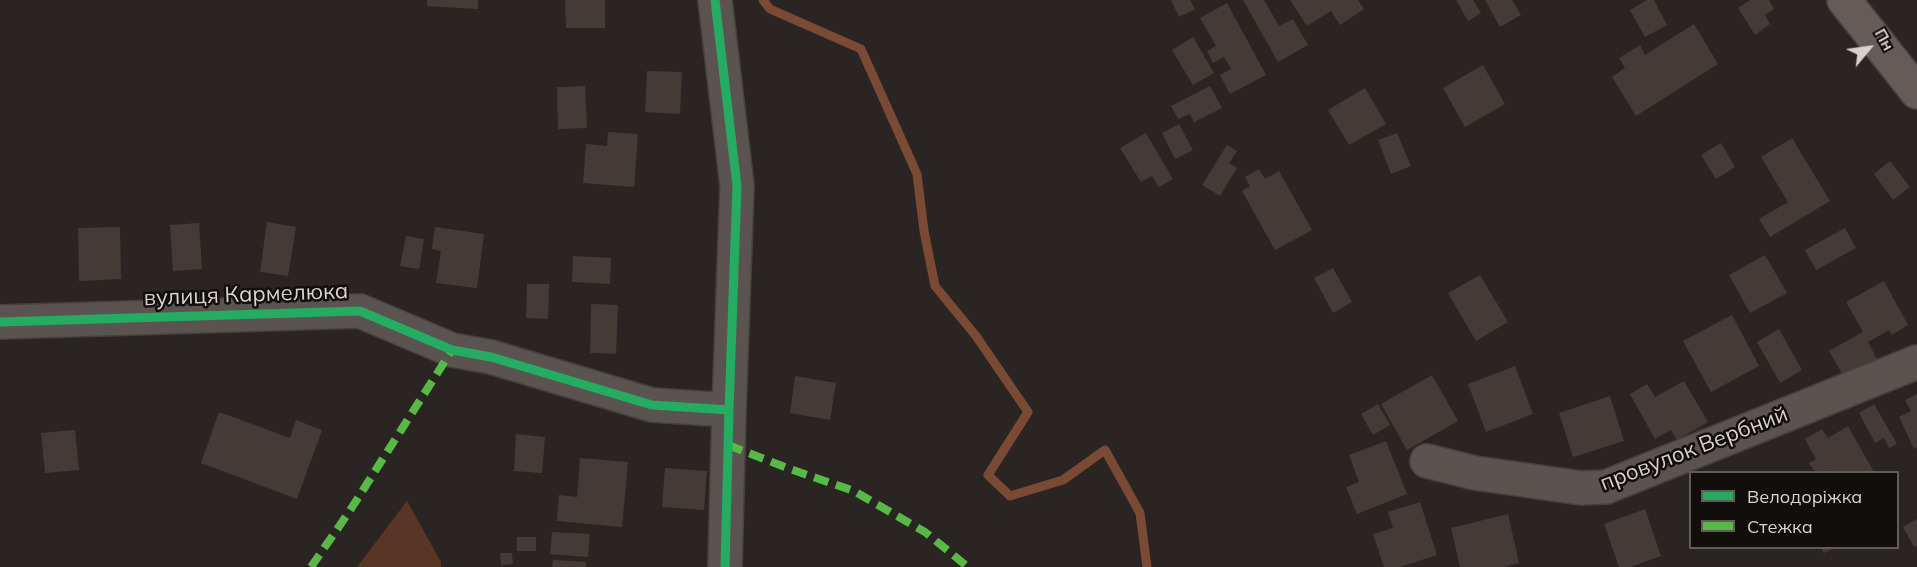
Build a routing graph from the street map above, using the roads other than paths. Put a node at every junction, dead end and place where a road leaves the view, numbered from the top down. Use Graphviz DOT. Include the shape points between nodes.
graph roads {
  1 [pos="1844,0"];
  2 [pos="716,6"];
  3 [pos="1917,92"];
  4 [pos="0,322"];
  5 [pos="1917,362"];
  6 [pos="729,410"];
  7 [pos="1427,461"];
  8 [pos="725,567"];
  1 -- 3 [label="main road"];
  2 -- 6 [label="street" via="737,186"];
  4 -- 6 [label="street, вулиця Кармелюка" via="360,311 452,350 491,357 652,405"];
  5 -- 7 [label="street, провулок Вербний" via="1606,487 1581,488 1475,473"];
  6 -- 8 [label="street"];
}
